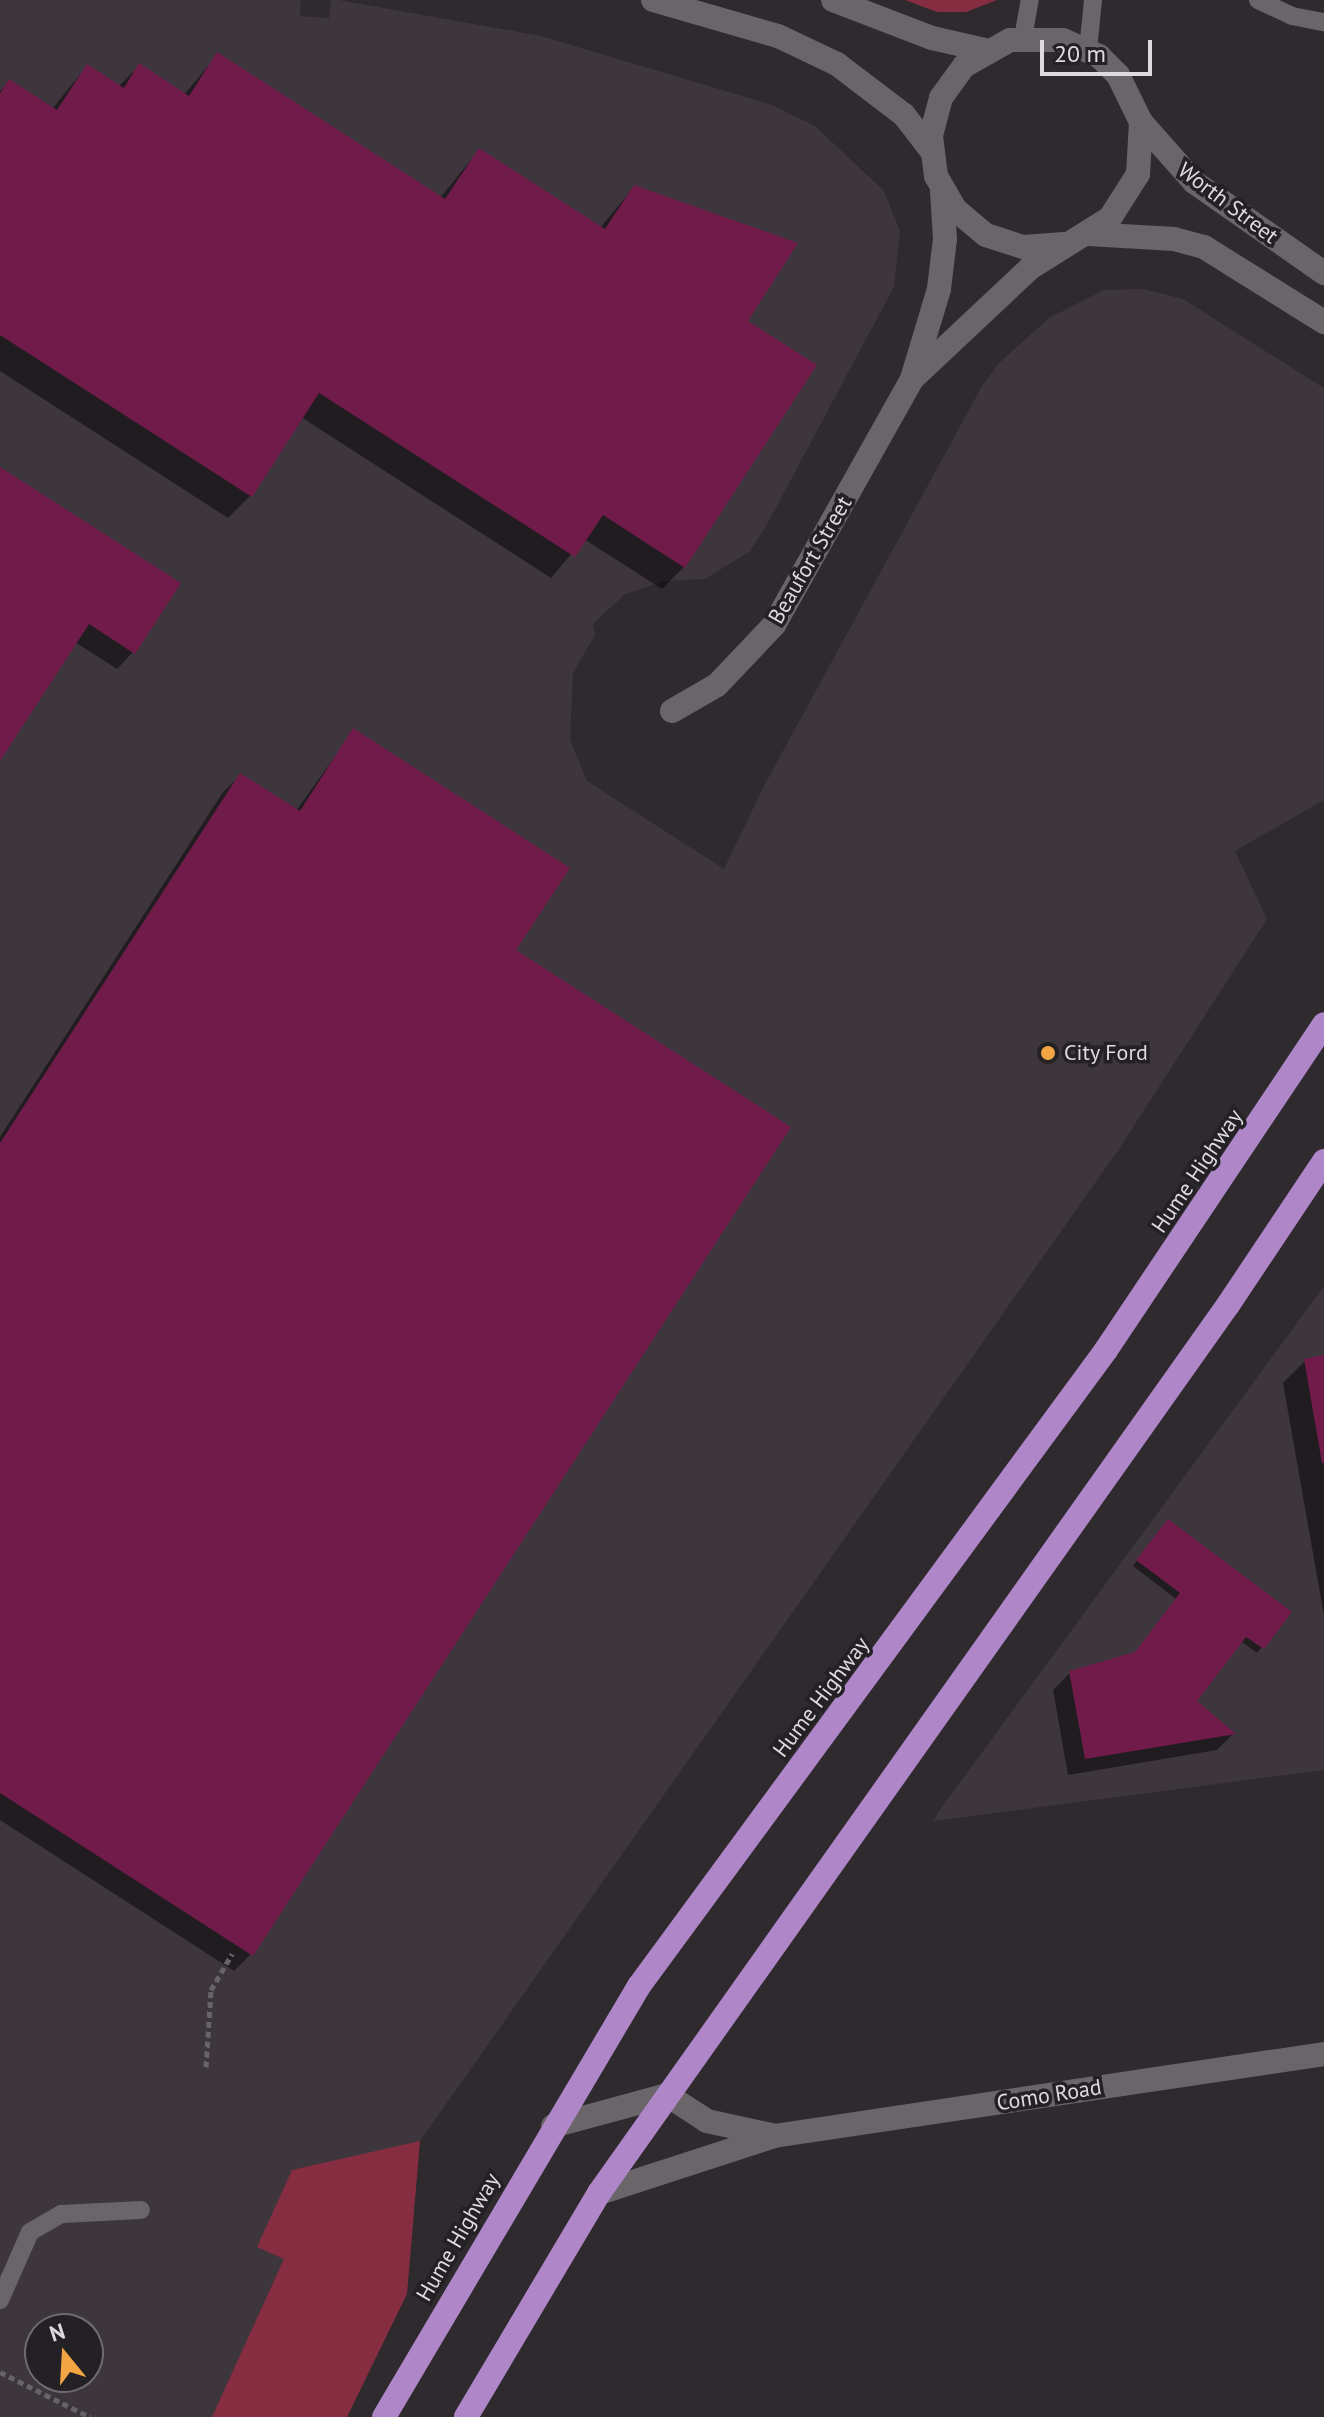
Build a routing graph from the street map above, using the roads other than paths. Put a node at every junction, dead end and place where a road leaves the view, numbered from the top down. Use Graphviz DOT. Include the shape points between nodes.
graph roads {
  1 [pos="653,0"];
  2 [pos="833,0"];
  3 [pos="1030,0"];
  4 [pos="1093,0"];
  5 [pos="1258,0"];
  6 [pos="1324,22"];
  7 [pos="1023,38"];
  8 [pos="985,50"];
  9 [pos="1088,50"];
  10 [pos="1141,122"];
  11 [pos="931,150"];
  12 [pos="941,188"];
  13 [pos="1088,234"];
  14 [pos="1064,244"];
  15 [pos="1324,273"];
  16 [pos="1324,322"];
  17 [pos="912,379"];
  18 [pos="672,711"];
  19 [pos="1324,1024"];
  20 [pos="1324,1161"];
  21 [pos="1324,2054"];
  22 [pos="667,2095"];
  23 [pos="553,2126"];
  24 [pos="774,2136"];
  25 [pos="599,2193"];
  26 [pos="141,2210"];
  27 [pos="0,2300"];
  28 [pos="384,2417"];
  29 [pos="466,2417"];
  1 -- 11 [label="street" via="778,36 837,64 904,115"];
  2 -- 8 [label="street" via="932,38"];
  3 -- 7 [label="lane"];
  4 -- 9 [label="lane"];
  5 -- 6 [label="lane" via="1292,16"];
  7 -- 8 [label="street"];
  7 -- 9 [label="street" via="1063,40"];
  8 -- 11 [label="street" via="947,86 936,110"];
  9 -- 10 [label="street" via="1118,75"];
  10 -- 13 [label="street" via="1141,162 1133,186 1110,218"];
  10 -- 15 [label="street, Worth Street" via="1194,182"];
  11 -- 12 [label="street"];
  12 -- 14 [label="street" via="965,219 999,241 1038,248"];
  12 -- 17 [label="street, Beaufort Street" via="945,239 939,289"];
  13 -- 14 [label="street"];
  13 -- 16 [label="street, Worth Street" via="1174,239 1204,247"];
  14 -- 17 [label="street, Beaufort Street" via="1030,268"];
  17 -- 18 [label="street, Beaufort Street" via="774,625 717,685"];
  19 -- 23 [label="highway, Hume Highway" via="1106,1350 639,1986"];
  20 -- 22 [label="highway"];
  21 -- 24 [label="street, Como Road"];
  22 -- 23 [label="street"];
  22 -- 24 [label="street, Como Road" via="707,2121"];
  22 -- 25 [label="highway"];
  23 -- 28 [label="highway, Hume Highway"];
  24 -- 25 [label="street, Como Road"];
  25 -- 29 [label="highway"];
  26 -- 27 [label="lane" via="61,2214 30,2232"];
}
